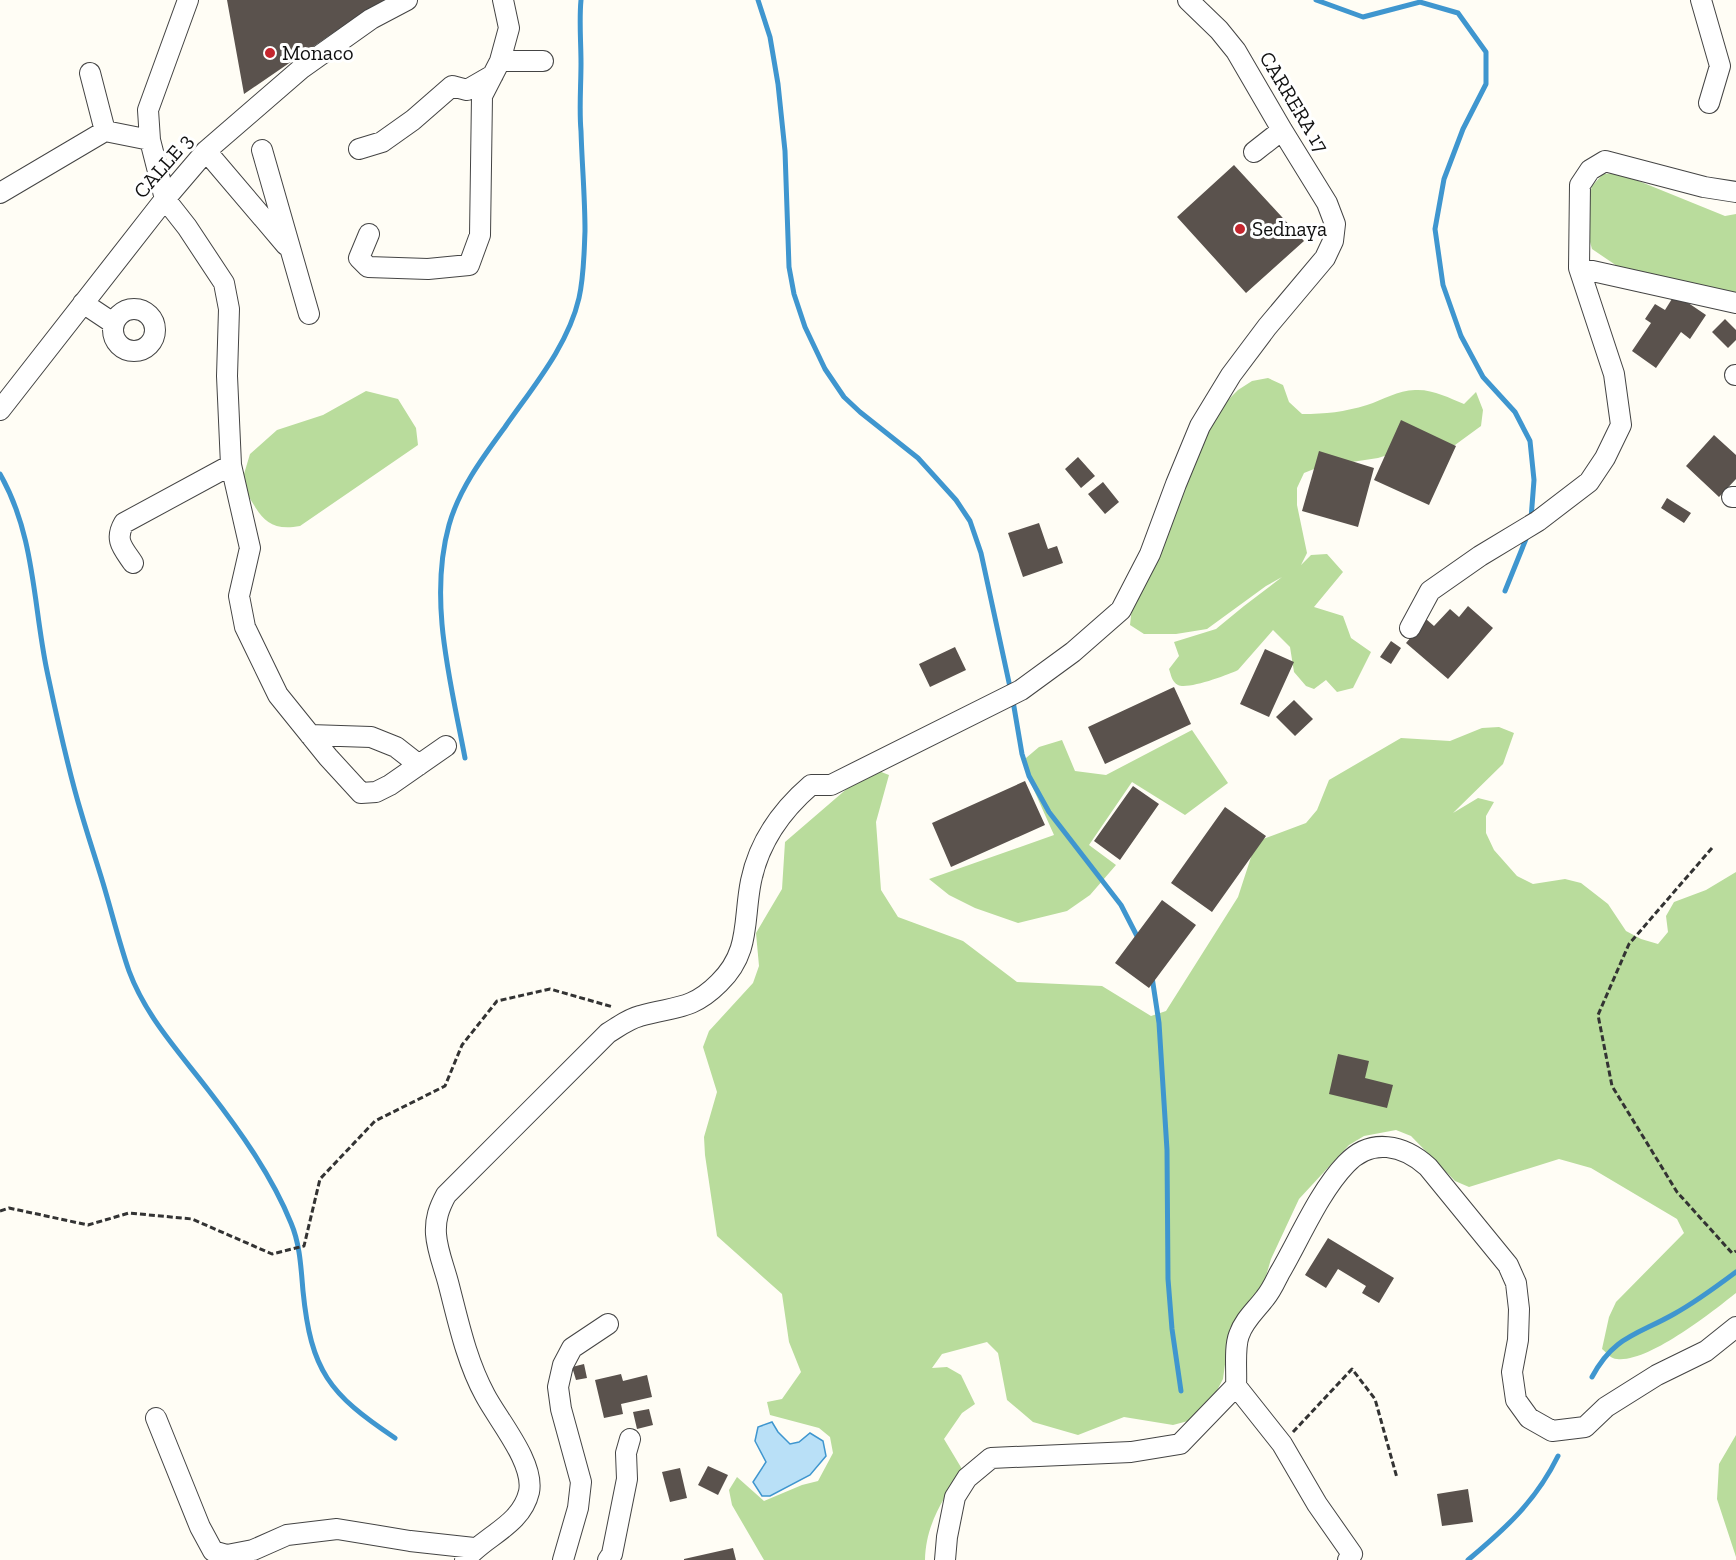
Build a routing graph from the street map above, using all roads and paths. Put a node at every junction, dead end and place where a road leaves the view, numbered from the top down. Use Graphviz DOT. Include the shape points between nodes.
graph roads {
  1 [pos="188,0"];
  2 [pos="407,0"];
  3 [pos="503,0"];
  4 [pos="1188,0"];
  5 [pos="1701,0"];
  6 [pos="543,61"];
  7 [pos="497,68"];
  8 [pos="90,73"];
  9 [pos="1709,103"];
  10 [pos="1282,130"];
  11 [pos="105,131"];
  12 [pos="150,140"];
  13 [pos="359,149"];
  14 [pos="262,150"];
  15 [pos="206,151"];
  16 [pos="1254,152"];
  17 [pos="1736,192"];
  18 [pos="0,193"];
  19 [pos="165,200"];
  20 [pos="369,234"];
  21 [pos="291,250"];
  22 [pos="1579,268"];
  23 [pos="83,303"];
  24 [pos="1736,303"];
  25 [pos="309,314"];
  26 [pos="113,323"];
  27 [pos="0,410"];
  28 [pos="231,465"];
  29 [pos="133,563"];
  30 [pos="1410,628"];
  31 [pos="310,735"];
  32 [pos="446,746"];
  33 [pos="419,765"];
  34 [pos="1712,848"];
  35 [pos="641,1015"];
  36 [pos="0,1211"];
  37 [pos="1736,1251"];
  38 [pos="608,1324"];
  39 [pos="1736,1327"];
  40 [pos="1236,1386"];
  41 [pos="156,1418"];
  42 [pos="630,1439"];
  43 [pos="1282,1444"];
  44 [pos="1397,1478"];
  45 [pos="469,1554"];
  46 [pos="563,1560"];
  47 [pos="608,1560"];
  48 [pos="945,1560"];
  49 [pos="1348,1560"];
  1 -- 12 [label="street" via="148,110"];
  2 -- 15 [label="street, CALLE 3" via="371,19 302,68"];
  3 -- 7 [label="street" via="509,28"];
  4 -- 10 [label="street, CARRERA 17" via="1236,51"];
  5 -- 9 [label="street" via="1720,66"];
  6 -- 7 [label="street"];
  7 -- 13 [label="street" via="467,90 452,86 382,142"];
  7 -- 20 [label="street" via="482,96 480,235 469,265 428,269 368,267 359,258"];
  8 -- 11 [label="street"];
  10 -- 16 [label="street"];
  10 -- 35 [label="street, CARRERA 17" via="1328,203 1335,224 1333,241 1325,258 1231,375 1200,426 1150,554 1121,610 1021,690 831,785 812,785 805,790 766,838 751,879 743,948 729,972 702,999 690,1005"];
  11 -- 12 [label="street"];
  11 -- 18 [label="street"];
  12 -- 19 [label="street"];
  14 -- 21 [label="street"];
  15 -- 19 [label="street, CALLE 3"];
  15 -- 21 [label="street"];
  17 -- 22 [label="street" via="1605,161 1590,170 1580,185"];
  19 -- 23 [label="street, CALLE 3"];
  19 -- 28 [label="street" via="224,283 229,309"];
  21 -- 25 [label="street"];
  22 -- 24 [label="street"];
  22 -- 30 [label="street" via="1614,374 1621,425 1588,482 1538,521 1430,591"];
  23 -- 26 [label="street"];
  23 -- 27 [label="street, CALLE 3"];
  28 -- 29 [label="street" via="124,523 118,532 120,543"];
  28 -- 31 [label="street" via="250,548 239,596 245,627 278,695"];
  31 -- 33 [label="street" via="371,737 396,747"];
  31 -- 33 [label="street" via="361,793 376,792"];
  32 -- 33 [label="street"];
  34 -- 37 [label="path" via="1629,944 1598,1015 1612,1086 1677,1192 1732,1253"];
  35 -- 36 [label="path" via="550,989 497,1001 462,1045 445,1086 375,1121 320,1179 304,1246 272,1254 192,1219 129,1213 88,1225 9,1208"];
  35 -- 45 [label="street" via="608,1033 451,1189 438,1210 436,1236 468,1356 484,1393 526,1465 530,1482 523,1505 508,1525"];
  38 -- 46 [label="street" via="572,1347 558,1387 581,1482"];
  39 -- 40 [label="street" via="1706,1351 1657,1375 1606,1407 1585,1427 1552,1431 1528,1418 1516,1400 1512,1372 1519,1309 1516,1283 1508,1265 1428,1167 1415,1156 1391,1147 1374,1148 1346,1163 1321,1199 1267,1296 1247,1319 1238,1336"];
  40 -- 43 [label="street"];
  40 -- 48 [label="street" via="1180,1444 1131,1452 991,1458 967,1479 955,1497"];
  41 -- 45 [label="street" via="213,1551 226,1555 253,1550 287,1535 337,1529"];
  42 -- 47 [label="street" via="627,1479"];
  43 -- 44 [label="path" via="1352,1369 1376,1399"];
  43 -- 49 [label="street" via="1352,1554"];
}
